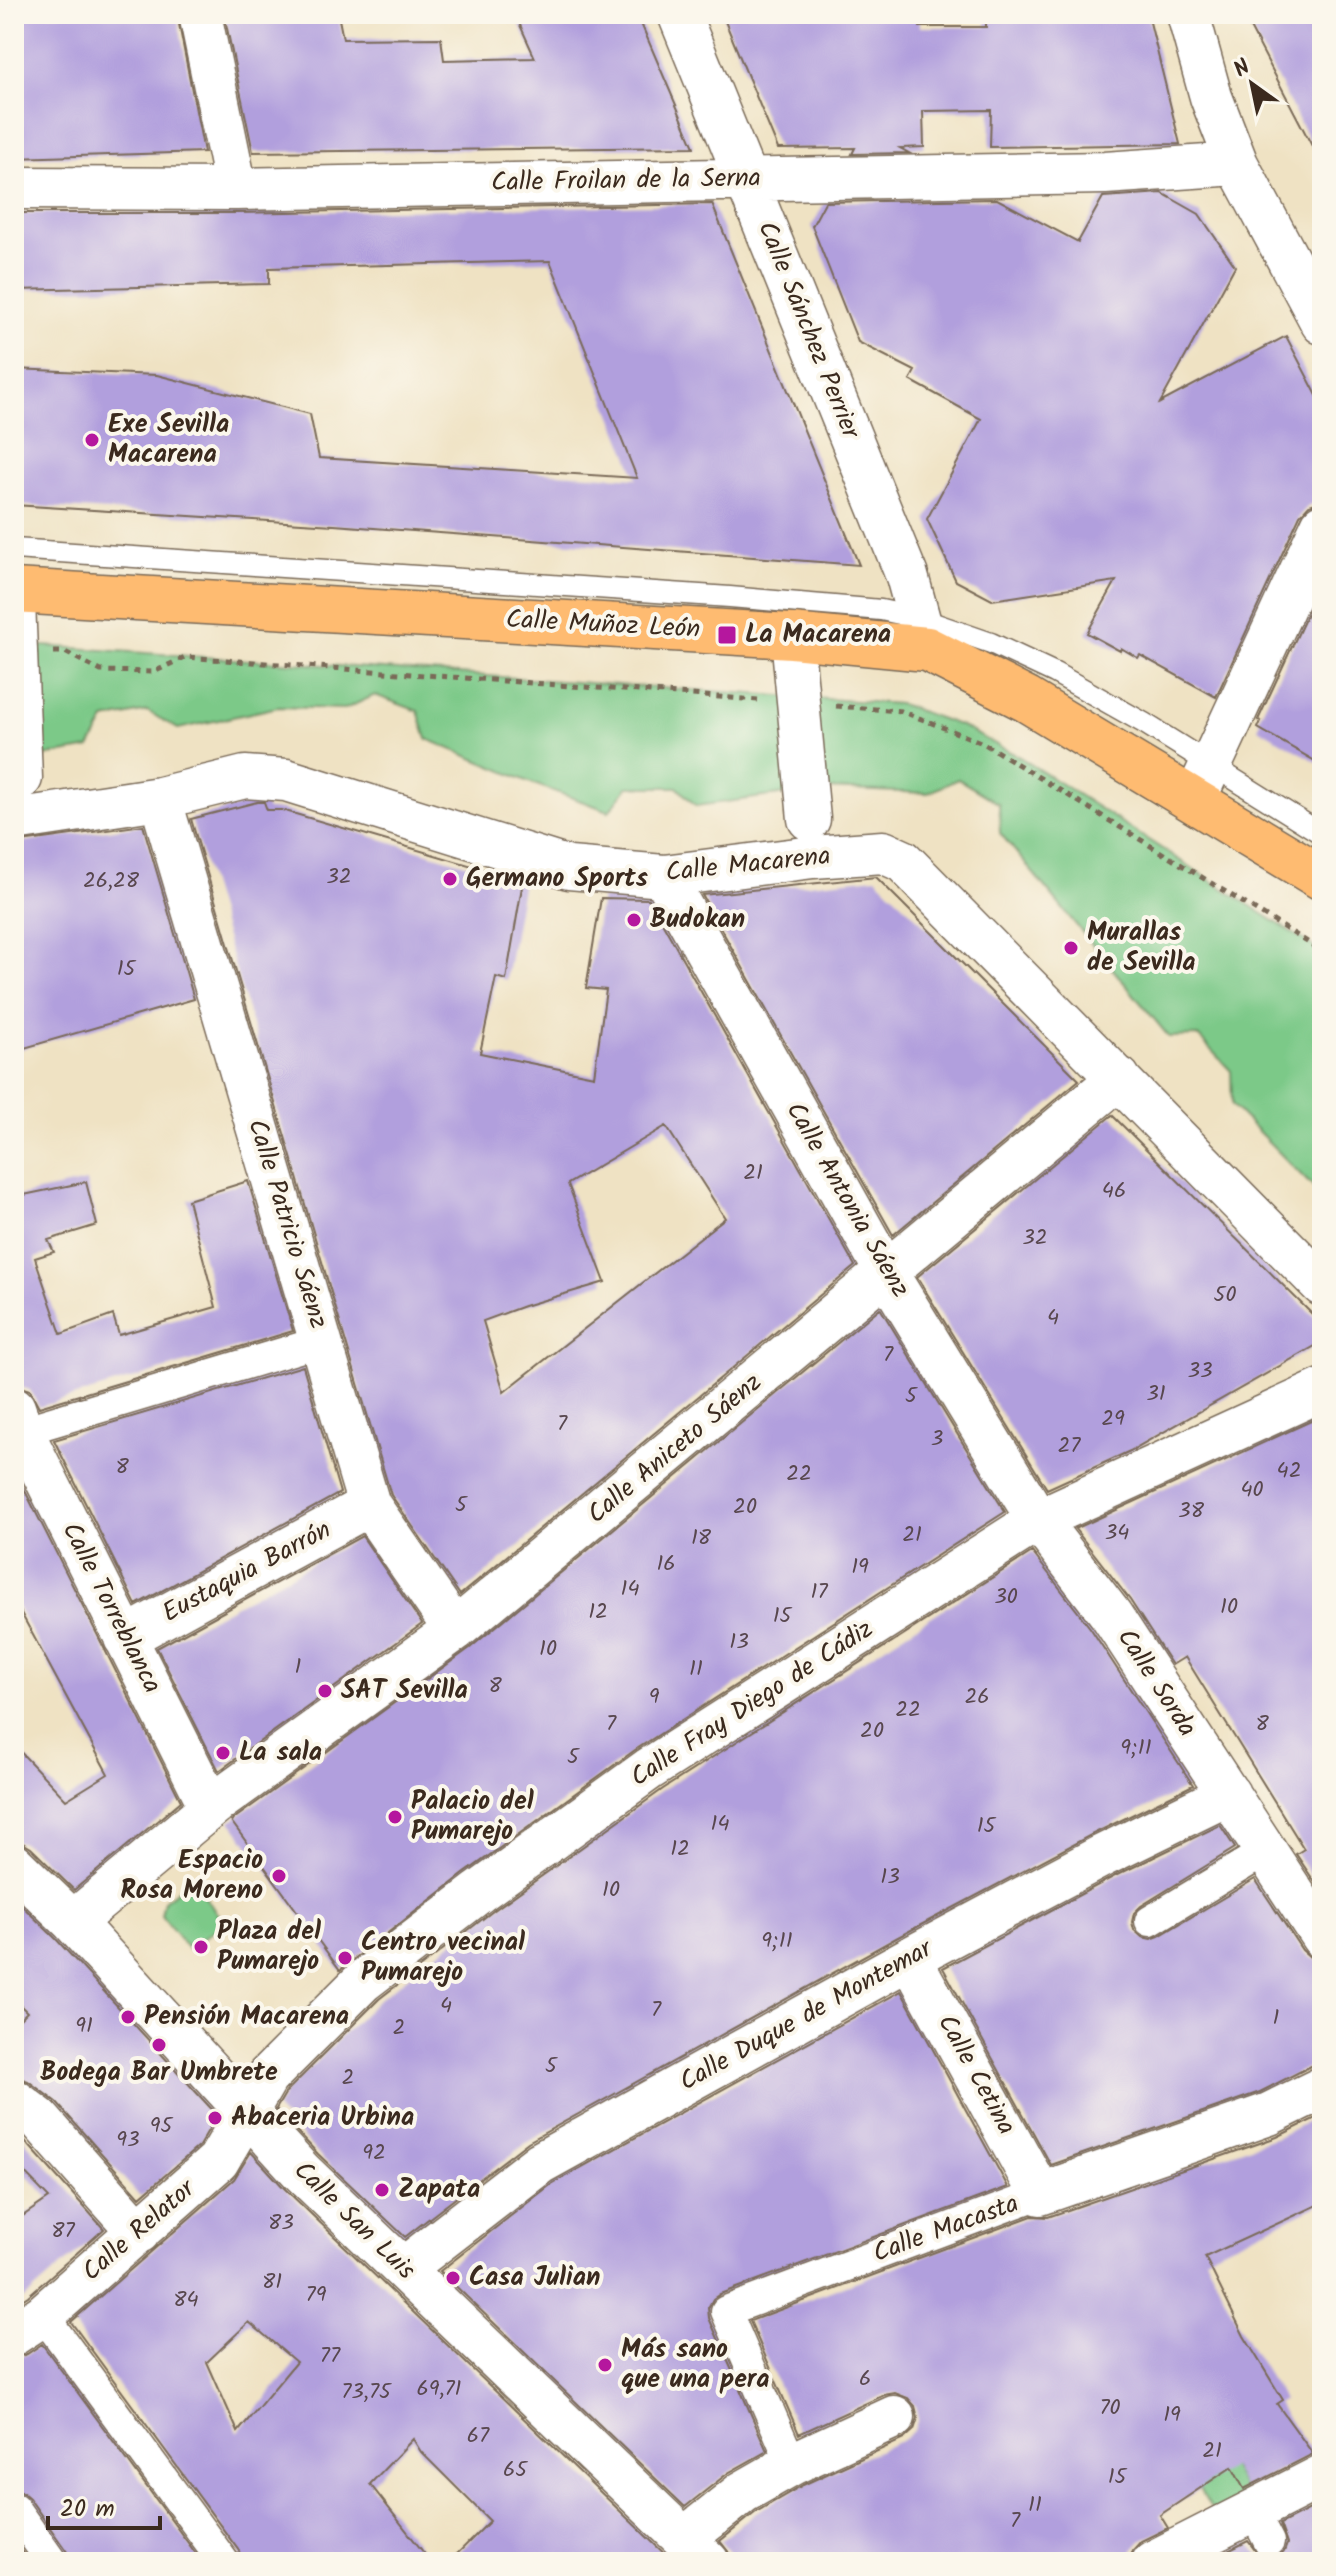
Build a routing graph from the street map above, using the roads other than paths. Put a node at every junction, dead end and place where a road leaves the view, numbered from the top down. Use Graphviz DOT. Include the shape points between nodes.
graph roads {
  1 [pos="200,14"];
  2 [pos="679,14"];
  3 [pos="1188,14"];
  4 [pos="1237,164"];
  5 [pos="747,179"];
  6 [pos="14,188"];
  7 [pos="236,189"];
  8 [pos="1322,323"];
  9 [pos="1322,525"];
  10 [pos="14,549"];
  11 [pos="14,591"];
  12 [pos="14,601"];
  13 [pos="923,633"];
  14 [pos="792,636"];
  15 [pos="1202,783"];
  16 [pos="160,798"];
  17 [pos="21,804"];
  18 [pos="1322,834"];
  19 [pos="810,835"];
  20 [pos="664,876"];
  21 [pos="1322,878"];
  22 [pos="1119,1078"];
  23 [pos="886,1272"];
  24 [pos="1322,1285"];
  25 [pos="322,1341"];
  26 [pos="1322,1390"];
  27 [pos="18,1420"];
  28 [pos="369,1505"];
  29 [pos="1038,1520"];
  30 [pos="455,1630"];
  31 [pos="125,1638"];
  32 [pos="1229,1794"];
  33 [pos="214,1804"];
  34 [pos="1266,1851"];
  35 [pos="14,1865"];
  36 [pos="1150,1921"];
  37 [pos="73,1922"];
  38 [pos="1322,1937"];
  39 [pos="910,1958"];
  40 [pos="1322,2088"];
  41 [pos="14,2100"];
  42 [pos="248,2112"];
  43 [pos="1040,2194"];
  44 [pos="139,2232"];
  45 [pos="403,2269"];
  46 [pos="29,2325"];
  47 [pos="894,2417"];
  48 [pos="792,2464"];
  49 [pos="1322,2476"];
  50 [pos="14,2508"];
  51 [pos="696,2550"];
  52 [pos="52,2562"];
  53 [pos="224,2562"];
  54 [pos="1153,2562"];
  1 -- 7 [label="street"];
  2 -- 5 [label="street, Calle Sánchez Perrier"];
  3 -- 4 [label="street"];
  4 -- 5 [label="street, Calle Froilan de la Serna" via="1105,173"];
  4 -- 8 [label="street"];
  5 -- 7 [label="street, Calle Froilan de la Serna"];
  5 -- 13 [label="street, Calle Sánchez Perrier" via="907,576"];
  6 -- 7 [label="street, Calle Froilan de la Serna"];
  9 -- 15 [label="street"];
  10 -- 13 [label="lane, Calle Muñoz León" via="881,610"];
  11 -- 14 [label="main road, Calle Muñoz León"];
  12 -- 17 [label="street"];
  13 -- 14 [label="main road, Calle Muñoz León"];
  13 -- 15 [label="main road, Calle Muñoz León" via="1027,700"];
  14 -- 19 [label="street"];
  15 -- 18 [label="lane, Calle Muñoz León"];
  15 -- 21 [label="main road, Calle Muñoz León"];
  16 -- 17 [label="street, Calle Macarena"];
  16 -- 20 [label="street, Calle Macarena" via="245,777 286,780 569,868"];
  16 -- 25 [label="street, Calle Patricio Sáenz"];
  19 -- 20 [label="street, Calle Macarena"];
  19 -- 22 [label="street, Calle Macarena" via="903,861"];
  20 -- 23 [label="street, Calle Antonia Sáenz"];
  22 -- 23 [label="street, Calle Aniceto Sáenz"];
  22 -- 24 [label="street, Calle Macarena"];
  23 -- 29 [label="street, Calle Antonia Sáenz"];
  23 -- 30 [label="street, Calle Aniceto Sáenz"];
  25 -- 27 [label="street"];
  25 -- 28 [label="street, Calle Patricio Sáenz"];
  26 -- 29 [label="street, Calle Fray Diego de Cádiz"];
  27 -- 31 [label="street, Calle Torreblanca"];
  28 -- 30 [label="street, Calle Patricio Sáenz"];
  28 -- 31 [label="street, Eustaquia Barrón"];
  29 -- 32 [label="street, Calle Sorda" via="1111,1615"];
  29 -- 42 [label="street, Calle Fray Diego de Cádiz" via="649,1769 479,1892 363,1981 267,2077"];
  30 -- 33 [label="street, Calle Aniceto Sáenz"];
  31 -- 33 [label="street, Calle Torreblanca"];
  32 -- 34 [label="street, Calle Sorda"];
  32 -- 39 [label="street, Calle Duque de Montemar"];
  33 -- 37 [label="street, Calle Aniceto Sáenz"];
  34 -- 36 [label="street"];
  34 -- 38 [label="street, Calle Sorda"];
  35 -- 37 [label="street, Calle San Luis"];
  37 -- 42 [label="street, Calle San Luis"];
  39 -- 43 [label="street, Calle Cetina"];
  39 -- 45 [label="street, Calle Duque de Montemar" via="540,2163"];
  40 -- 43 [label="street, Calle Macasta" via="1269,2114"];
  41 -- 44 [label="street" via="38,2118"];
  42 -- 44 [label="street, Calle Relator" via="218,2161"];
  42 -- 45 [label="street, Calle San Luis"];
  43 -- 48 [label="street, Calle Macasta" via="726,2311"];
  44 -- 46 [label="street, Calle Relator"];
  45 -- 51 [label="street, Calle San Luis"];
  46 -- 53 [label="street"];
  47 -- 48 [label="street"];
  48 -- 51 [label="street" via="743,2492"];
  49 -- 54 [label="street" via="1261,2526"];
  50 -- 52 [label="street"];
}
